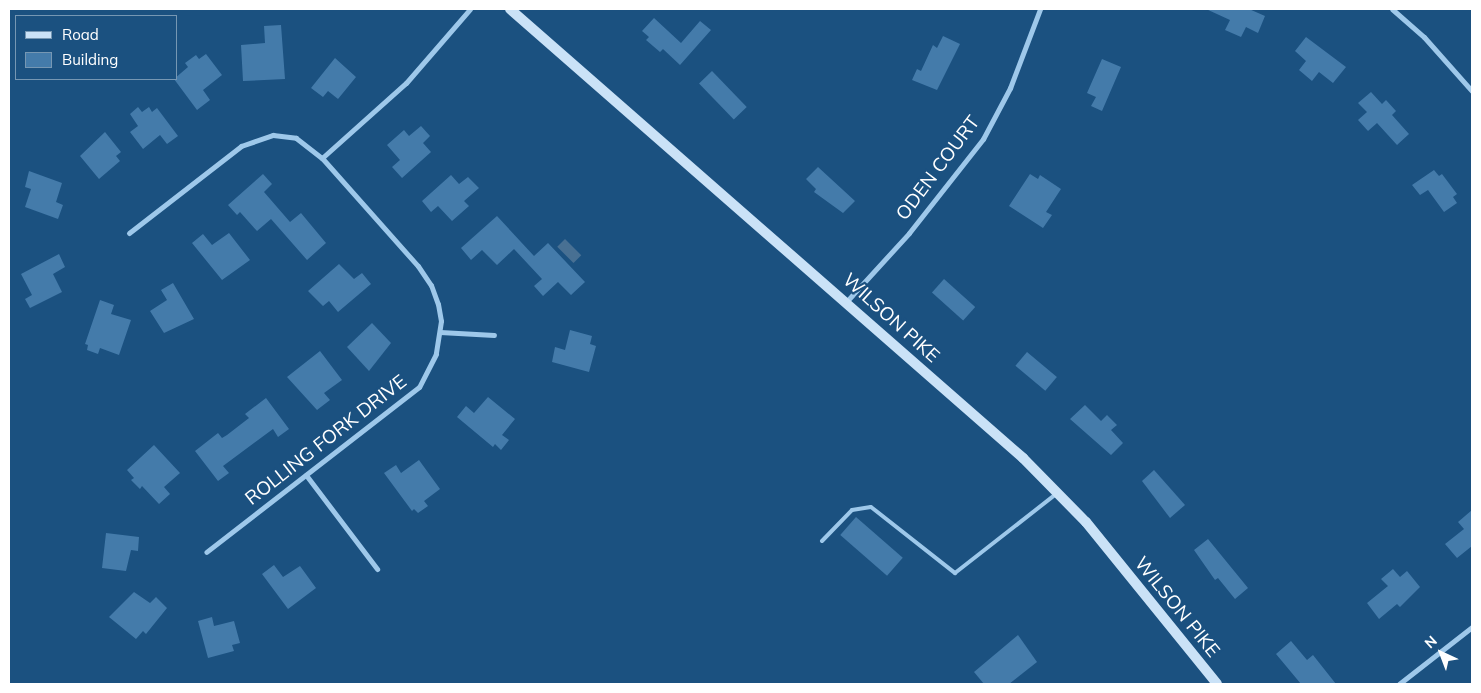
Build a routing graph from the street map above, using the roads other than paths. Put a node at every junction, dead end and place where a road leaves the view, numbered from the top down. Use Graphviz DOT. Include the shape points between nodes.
graph roads {
  1 [pos="470,9"];
  2 [pos="510,9"];
  3 [pos="1040,9"];
  4 [pos="1392,9"];
  5 [pos="1472,91"];
  6 [pos="322,158"];
  7 [pos="129,233"];
  8 [pos="847,301"];
  9 [pos="440,332"];
  10 [pos="494,336"];
  11 [pos="306,476"];
  12 [pos="1058,492"];
  13 [pos="822,541"];
  14 [pos="206,552"];
  15 [pos="377,570"];
  16 [pos="1472,627"];
  17 [pos="1217,684"];
  18 [pos="1399,684"];
  1 -- 6 [label="street" via="406,83"];
  2 -- 8 [label="main road, WILSON PIKE"];
  3 -- 8 [label="street, ODEN COURT" via="1010,88 983,139 909,233"];
  4 -- 5 [label="street" via="1424,37"];
  6 -- 7 [label="street, ROLLING FORK DRIVE" via="296,138 273,135 252,140"];
  6 -- 9 [label="street, ROLLING FORK DRIVE" via="424,274 438,304"];
  8 -- 12 [label="main road, WILSON PIKE"];
  9 -- 10 [label="street"];
  9 -- 11 [label="street, ROLLING FORK DRIVE" via="432,365 419,387"];
  11 -- 14 [label="street, ROLLING FORK DRIVE"];
  11 -- 15 [label="street"];
  12 -- 13 [label="lane" via="955,573 871,507 852,510"];
  12 -- 17 [label="main road, WILSON PIKE"];
  16 -- 18 [label="street"];
}
